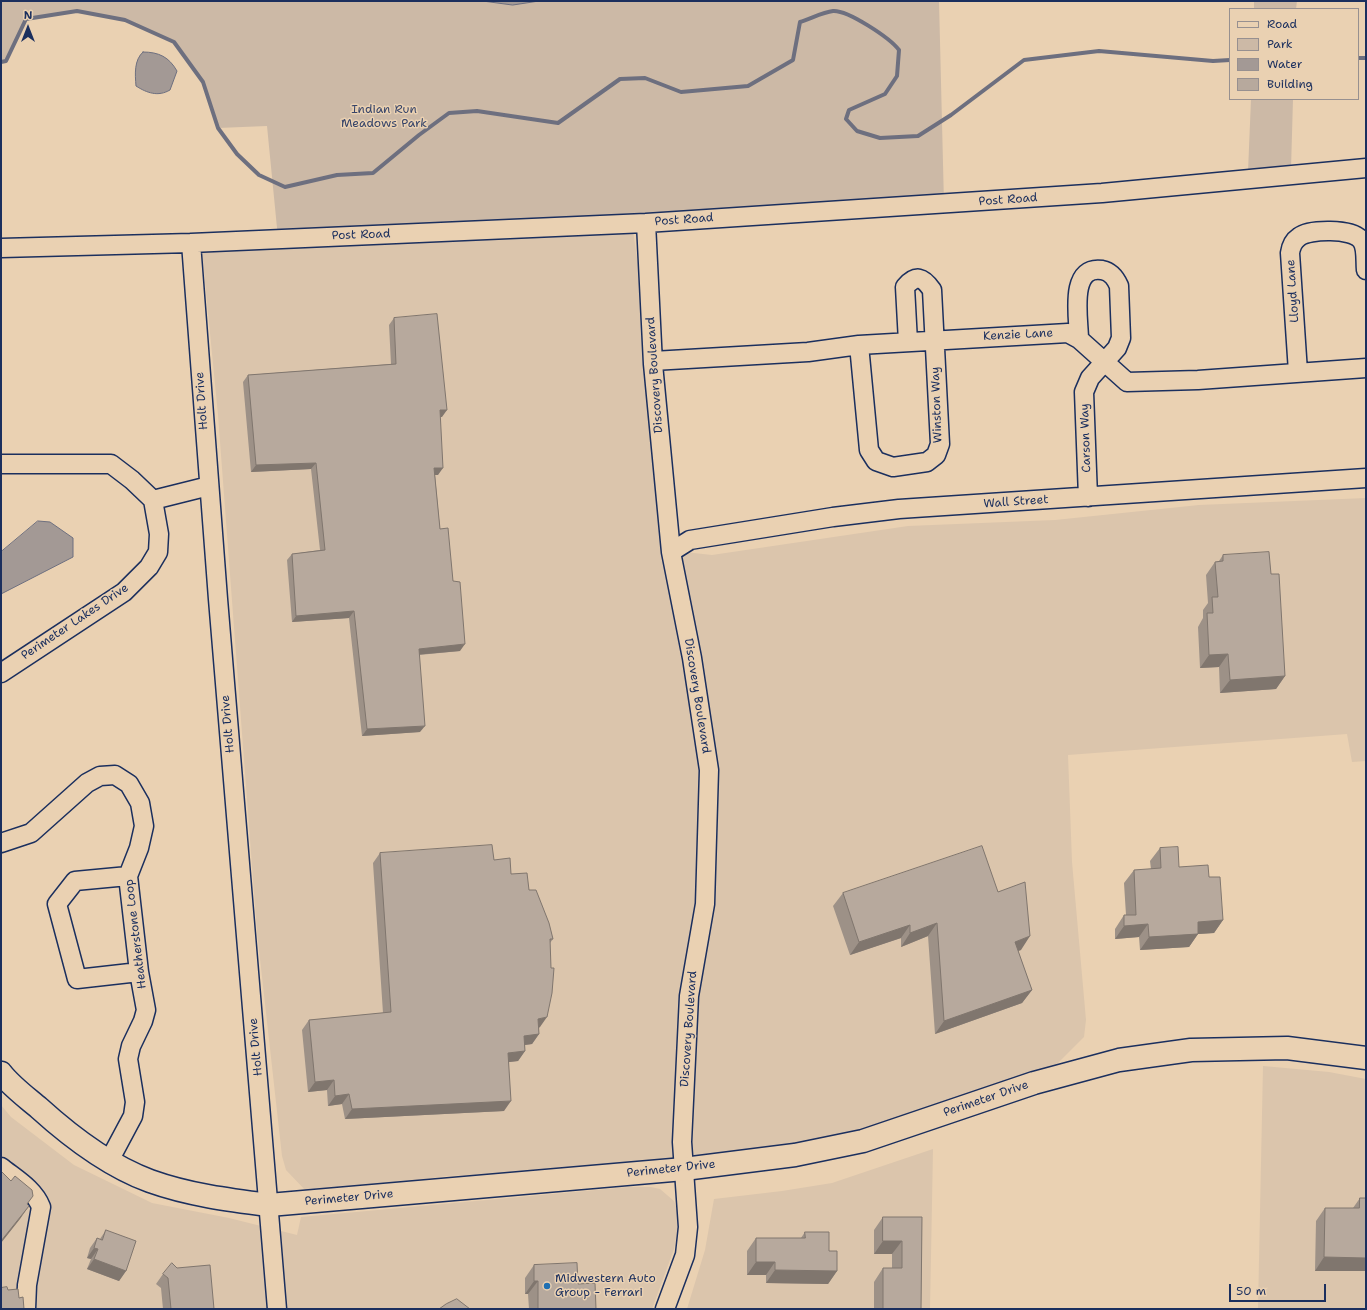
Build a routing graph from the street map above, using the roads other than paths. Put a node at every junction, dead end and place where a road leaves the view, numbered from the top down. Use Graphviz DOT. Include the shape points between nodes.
graph roads {
  1 [pos="1366,168"];
  2 [pos="646,223"];
  3 [pos="191,243"];
  4 [pos="1,248"];
  5 [pos="1366,270"];
  6 [pos="1079,339"];
  7 [pos="934,340"];
  8 [pos="908,342"];
  9 [pos="859,345"];
  10 [pos="652,361"];
  11 [pos="1105,362"];
  12 [pos="1366,368"];
  13 [pos="1298,372"];
  14 [pos="1,464"];
  15 [pos="1366,478"];
  16 [pos="209,486"];
  17 [pos="1088,497"];
  18 [pos="153,500"];
  19 [pos="671,552"];
  20 [pos="1,673"];
  21 [pos="1,843"];
  22 [pos="128,876"];
  23 [pos="139,972"];
  24 [pos="1366,1058"];
  25 [pos="1,1073"];
  26 [pos="109,1161"];
  27 [pos="1,1167"];
  28 [pos="684,1169"];
  29 [pos="269,1205"];
  30 [pos="26,1309"];
  31 [pos="278,1309"];
  32 [pos="664,1309"];
  1 -- 2 [label="street, Post Road" via="1102,193"];
  2 -- 3 [label="street, Post Road"];
  2 -- 10 [label="street, Discovery Boulevard"];
  3 -- 4 [label="street, Post Road"];
  3 -- 16 [label="street, Holt Drive"];
  5 -- 13 [label="street, Lloyd Lane" via="1362,240 1349,232 1307,233 1294,241 1290,253"];
  6 -- 7 [label="street, Kenzie Lane" via="1068,333"];
  6 -- 11 [label="street, Kenzie Lane"];
  6 -- 11 [label="street, Carson Way" via="1077,290 1081,279 1091,272 1102,270 1110,273 1119,286 1121,338 1117,348"];
  7 -- 8 [label="street, Kenzie Lane"];
  7 -- 8 [label="street, Winston Way" via="932,290 926,282 918,278 911,280 905,287"];
  7 -- 9 [label="street, Winston Way" via="940,444 936,455 927,462 893,467 876,461 869,450"];
  8 -- 9 [label="street, Kenzie Lane"];
  9 -- 10 [label="street, Kenzie Lane" via="808,352"];
  10 -- 19 [label="street, Discovery Boulevard"];
  11 -- 13 [label="street, Kenzie Lane" via="1127,382 1140,383"];
  11 -- 17 [label="street, Carson Way" via="1090,378 1084,392"];
  12 -- 13 [label="street, Kenzie Lane"];
  14 -- 18 [label="street" via="111,464"];
  15 -- 17 [label="street, Wall Street"];
  16 -- 18 [label="street"];
  16 -- 29 [label="street, Holt Drive"];
  17 -- 19 [label="street, Wall Street" via="899,509 832,517 690,540"];
  18 -- 20 [label="street, Perimeter Lakes Drive" via="159,534 158,552 149,567 124,592"];
  19 -- 28 [label="street, Discovery Boulevard" via="692,658 709,770 705,904 689,996 682,1142"];
  21 -- 22 [label="street, Heatherstone Loop" via="31,833 87,783 100,776 115,775 129,784 140,803 144,826"];
  22 -- 23 [label="street, Heatherstone Loop"];
  22 -- 23 [label="street" via="75,881 57,904 77,979"];
  23 -- 26 [label="street, Heatherstone Loop" via="146,1010 128,1059 135,1102 133,1116"];
  24 -- 28 [label="main road, Perimeter Drive" via="1287,1048 1191,1050 1118,1060 1034,1082 863,1141 795,1155"];
  25 -- 26 [label="main road, Perimeter Drive" via="51,1119"];
  26 -- 29 [label="main road, Perimeter Drive" via="150,1180 192,1193"];
  27 -- 30 [label="street" via="30,1190 42,1207 27,1285"];
  28 -- 29 [label="main road, Perimeter Drive"];
  28 -- 32 [label="street, Discovery Boulevard" via="688,1227 685,1255"];
  29 -- 31 [label="street, Holt Drive"];
}
